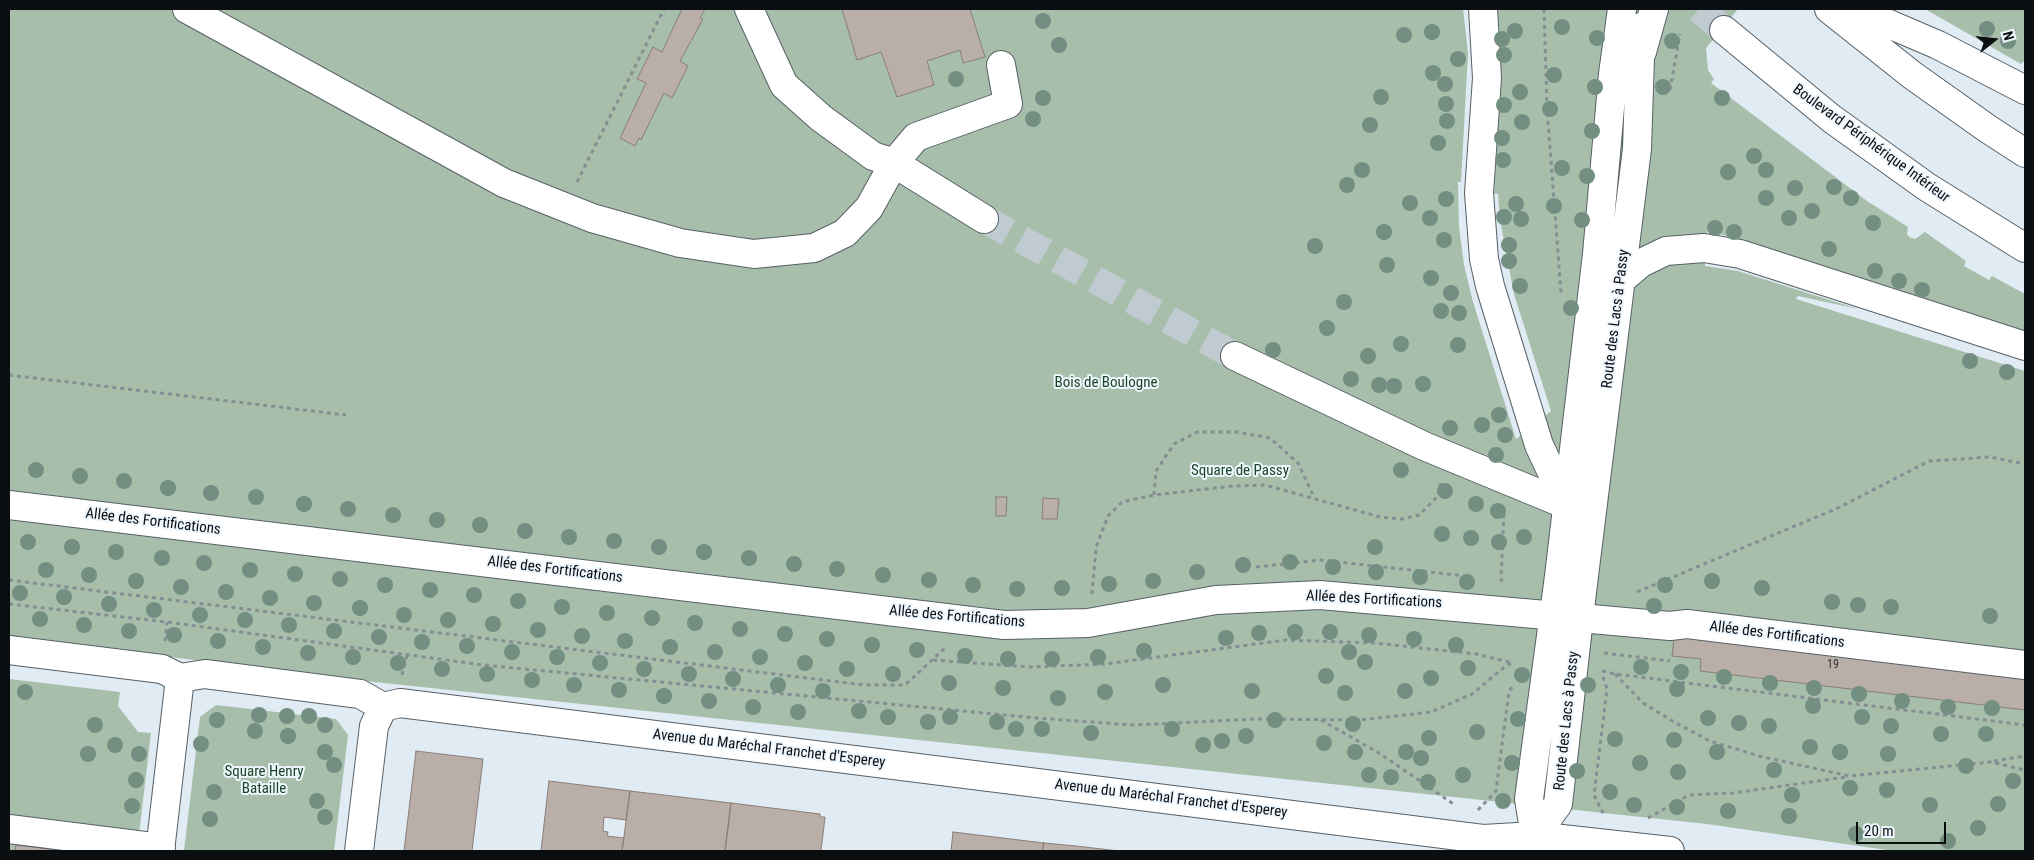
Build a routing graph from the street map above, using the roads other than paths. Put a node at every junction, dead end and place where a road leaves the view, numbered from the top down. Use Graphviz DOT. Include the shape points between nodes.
graph roads {
  1 [pos="187,9"];
  2 [pos="749,9"];
  3 [pos="1483,9"];
  4 [pos="1622,9"];
  5 [pos="1640,9"];
  6 [pos="1654,9"];
  7 [pos="1829,9"];
  8 [pos="1854,9"];
  9 [pos="1724,30"];
  10 [pos="1642,52"];
  11 [pos="1001,65"];
  12 [pos="2025,90"];
  13 [pos="2025,152"];
  14 [pos="894,163"];
  15 [pos="984,219"];
  16 [pos="2025,248"];
  17 [pos="1622,279"];
  18 [pos="2025,346"];
  19 [pos="1235,356"];
  20 [pos="9,504"];
  21 [pos="1567,505"];
  22 [pos="1567,615"];
  23 [pos="9,650"];
  24 [pos="2025,665"];
  25 [pos="180,678"];
  26 [pos="383,707"];
  27 [pos="9,829"];
  28 [pos="1534,844"];
  29 [pos="161,850"];
  30 [pos="359,851"];
  31 [pos="1670,851"];
  1 -- 14 [label="main road" via="504,183 592,218 680,244 754,254 814,248 845,233 869,208"];
  2 -- 14 [label="main road" via="784,85 821,118 873,156"];
  3 -- 21 [label="main road" via="1487,78 1479,193 1484,259 1540,445"];
  4 -- 21 [label="main road, Route des Lacs à Passy"];
  5 -- 10 [label="main road, Route des Lacs à Passy"];
  6 -- 10 [label="main road"];
  7 -- 13 [label="main road" via="1912,75"];
  8 -- 12 [label="main road" via="1938,45"];
  9 -- 16 [label="main road, Boulevard Périphérique Intérieur" via="1856,136 1927,187"];
  10 -- 17 [label="main road, Route des Lacs à Passy" via="1637,149"];
  11 -- 14 [label="main road" via="1008,104 916,137"];
  14 -- 15 [label="main road"];
  17 -- 18 [label="main road" via="1641,263 1666,251 1704,248 1740,254"];
  17 -- 22 [label="main road, Route des Lacs à Passy"];
  19 -- 21 [label="main road" via="1424,446"];
  20 -- 22 [label="main road, Allée des Fortifications" via="1004,625 1088,623 1216,600 1320,595"];
  21 -- 22 [label="main road, Route des Lacs à Passy"];
  22 -- 24 [label="main road, Allée des Fortifications" via="1670,626 1687,624"];
  22 -- 28 [label="main road, Route des Lacs à Passy" via="1529,799"];
  23 -- 25 [label="main road" via="162,669"];
  25 -- 26 [label="main road" via="205,674 360,694"];
  25 -- 29 [label="main road"];
  26 -- 28 [label="main road, Avenue du Maréchal Franchet d'Esperey" via="400,703 1468,828 1483,839"];
  26 -- 30 [label="main road" via="374,726"];
  27 -- 29 [label="main road"];
  28 -- 31 [label="main road, Avenue du Maréchal Franchet d'Esperey"];
}
